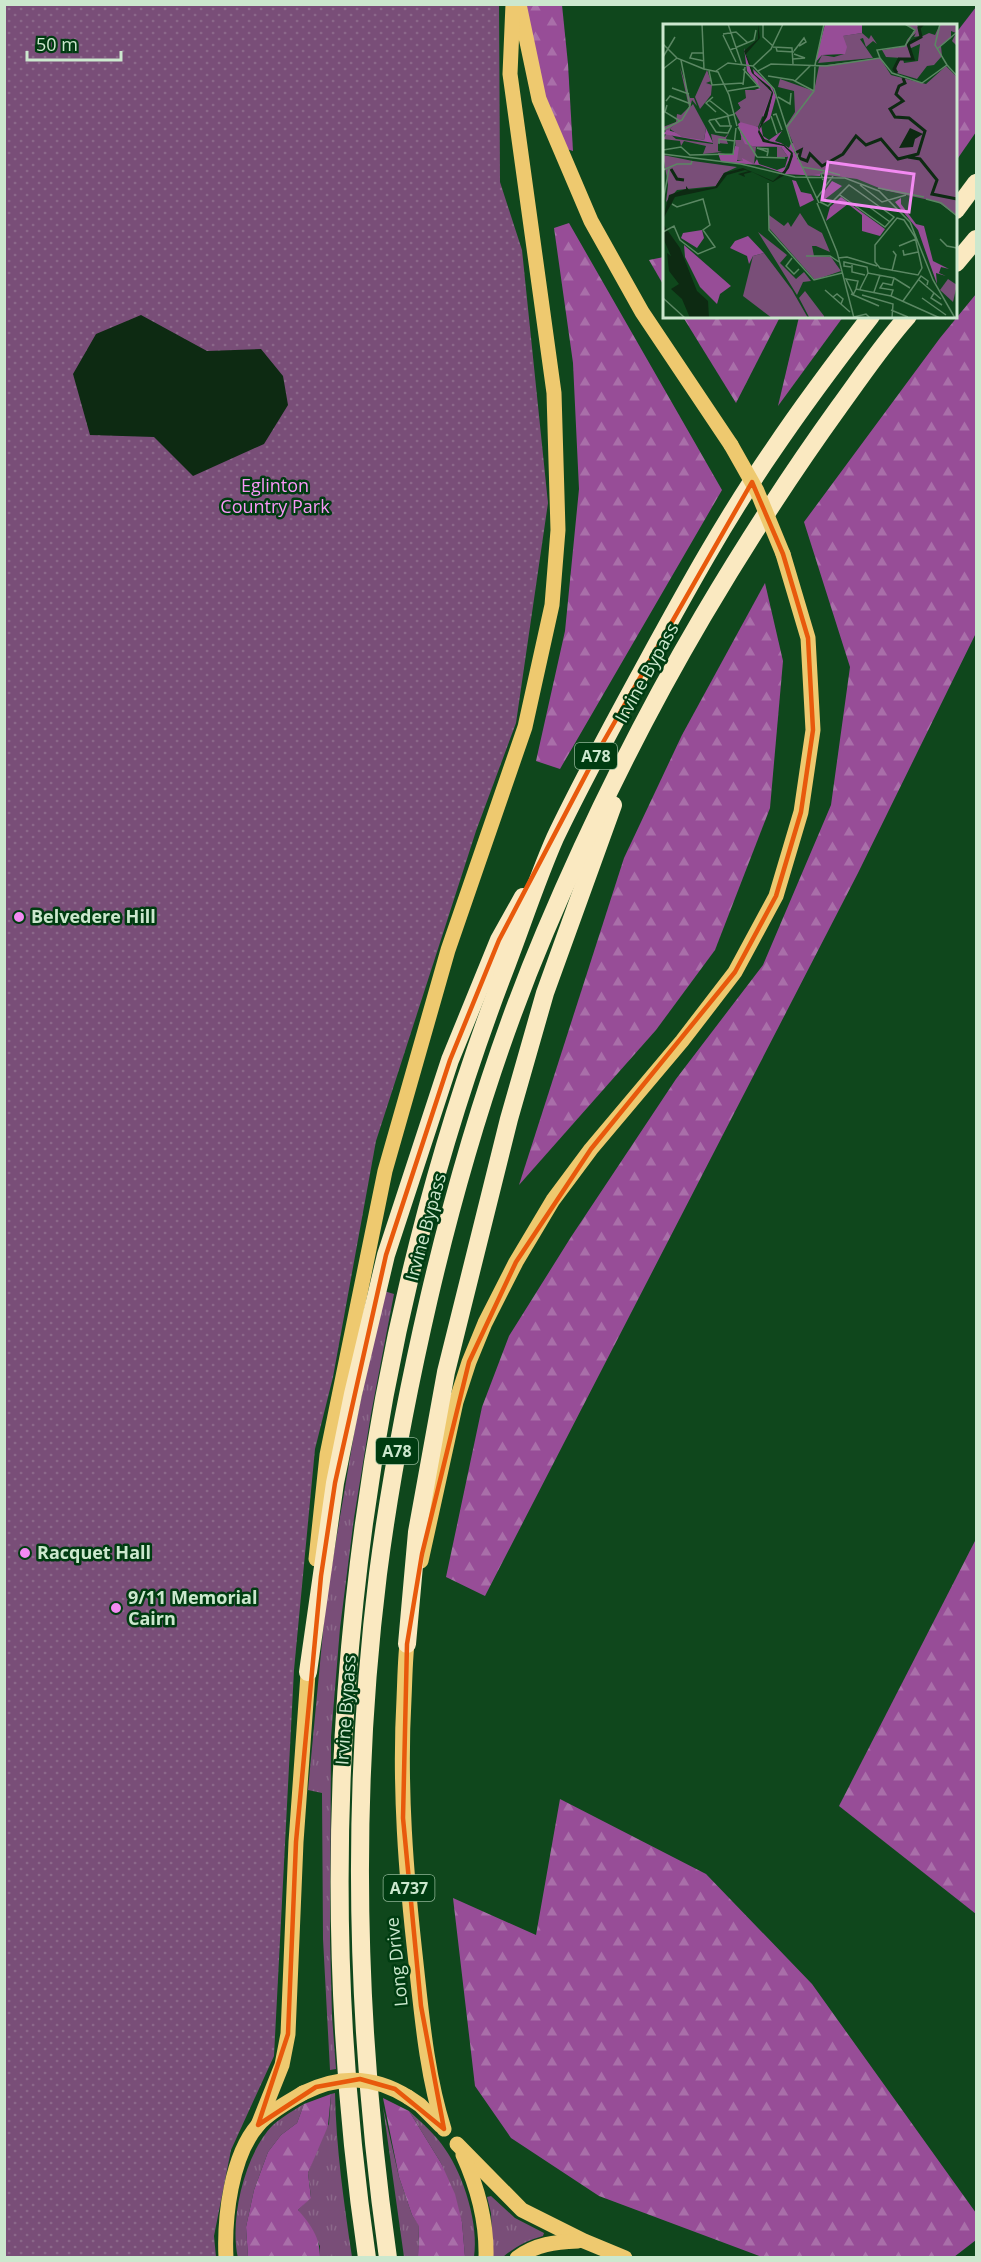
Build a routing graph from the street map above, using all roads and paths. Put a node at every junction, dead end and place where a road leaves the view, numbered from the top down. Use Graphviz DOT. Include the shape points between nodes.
graph roads {
  1 [pos="513,4"];
  2 [pos="519,4"];
  3 [pos="976,183"];
  4 [pos="957,209"];
  5 [pos="976,239"];
  6 [pos="957,262"];
  7 [pos="870,318"];
  8 [pos="906,318"];
  9 [pos="660,690"];
  10 [pos="554,842"];
  11 [pos="407,1644"];
  12 [pos="308,1672"];
  13 [pos="258,2125"];
  14 [pos="444,2129"];
  15 [pos="457,2144"];
  16 [pos="584,2241"];
  17 [pos="226,2258"];
  18 [pos="367,2258"];
  19 [pos="388,2258"];
  20 [pos="486,2258"];
  21 [pos="517,2258"];
  22 [pos="625,2258"];
  1 -- 12 [label="main road" via="510,74 554,393 558,530 552,605 525,727 448,950 385,1171 327,1455"];
  2 -- 11 [label="main road, Long Drive, bridge" via="539,99 591,221 642,312 731,445 757,491 783,554 808,638 813,730 801,812 776,896 735,972 553,1200 485,1323 456,1401 422,1554"];
  3 -- 4 [label="highway"];
  5 -- 6 [label="highway"];
  7 -- 10 [label="highway, Irvine Bypass / A78" via="771,452 699,567 601,746"];
  8 -- 9 [label="highway, Irvine Bypass / A78" via="806,452 730,570"];
  9 -- 11 [label="highway" via="545,993 509,1119 430,1452 417,1532"];
  9 -- 19 [label="highway, Irvine Bypass / A78" via="600,806 543,936 472,1136 418,1346 394,1471 371,1642 361,1802 360,1901 366,2062"];
  10 -- 12 [label="highway" via="499,940 450,1060 386,1255 335,1483"];
  10 -- 18 [label="highway, Irvine Bypass / A78" via="476,1043 446,1139 417,1242 371,1476 351,1636 340,1774 339,1896 352,2145"];
  11 -- 14 [label="main road, Long Drive / A737" via="402,1731 410,1910 436,2103"];
  12 -- 13 [label="main road" via="288,2034 282,2065"];
  13 -- 14 [label="main road, bridge" via="303,2093 326,2083 360,2079 383,2084 408,2097"];
  13 -- 17 [label="main road" via="243,2151 228,2199"];
  14 -- 15 [label="main road"];
  15 -- 16 [label="main road" via="522,2210"];
  15 -- 20 [label="main road" via="480,2198"];
  16 -- 21 [label="main road" via="541,2245"];
  16 -- 22 [label="main road"];
}
